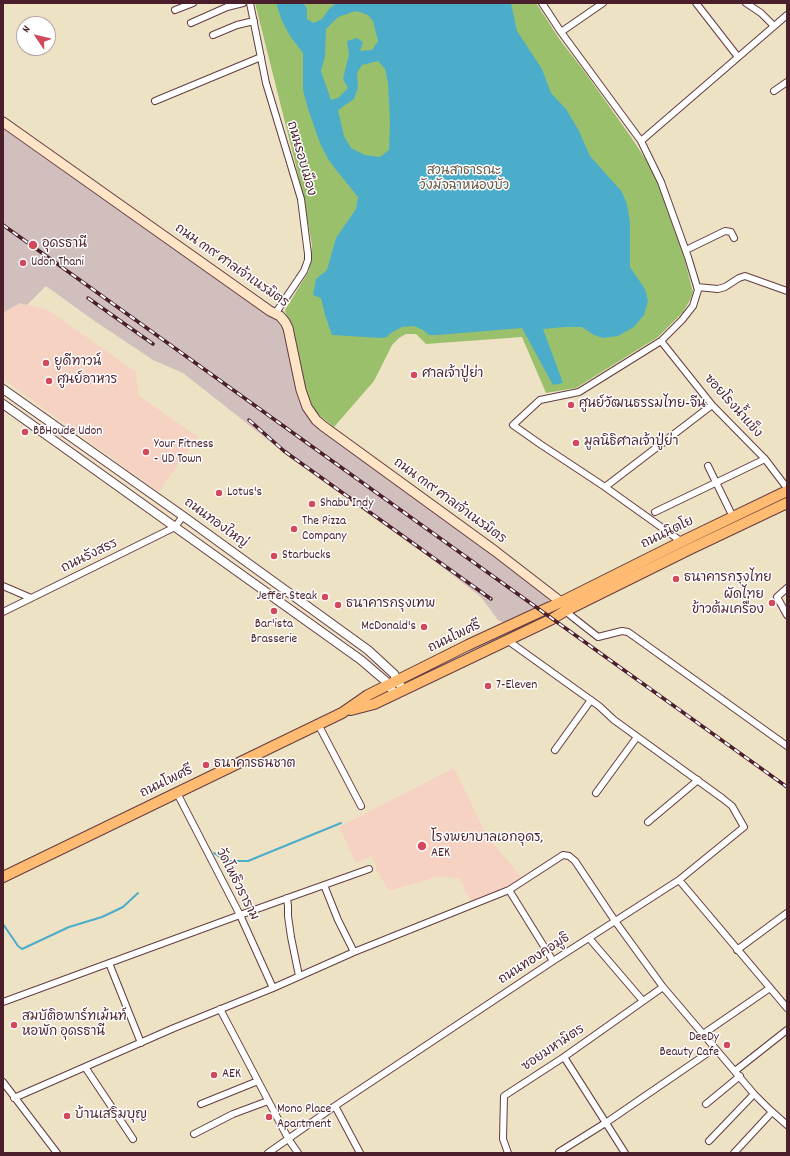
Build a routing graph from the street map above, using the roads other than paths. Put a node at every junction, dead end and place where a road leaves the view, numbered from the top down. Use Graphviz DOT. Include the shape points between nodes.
graph roads {
  1 [pos="193,3"];
  2 [pos="243,3"];
  3 [pos="250,3"];
  4 [pos="542,3"];
  5 [pos="603,3"];
  6 [pos="696,3"];
  7 [pos="746,3"];
  8 [pos="175,10"];
  9 [pos="787,15"];
  10 [pos="254,21"];
  11 [pos="192,23"];
  12 [pos="774,26"];
  13 [pos="561,32"];
  14 [pos="213,35"];
  15 [pos="261,57"];
  16 [pos="738,57"];
  17 [pos="787,82"];
  18 [pos="774,91"];
  19 [pos="155,101"];
  20 [pos="3,122"];
  21 [pos="641,141"];
  22 [pos="734,238"];
  23 [pos="686,250"];
  24 [pos="697,287"];
  25 [pos="787,291"];
  26 [pos="275,314"];
  27 [pos="661,341"];
  28 [pos="3,389"];
  29 [pos="3,404"];
  30 [pos="712,405"];
  31 [pos="765,459"];
  32 [pos="708,466"];
  33 [pos="716,483"];
  34 [pos="605,487"];
  35 [pos="787,488"];
  36 [pos="787,491"];
  37 [pos="787,503"];
  38 [pos="655,512"];
  39 [pos="182,516"];
  40 [pos="733,517"];
  41 [pos="174,527"];
  42 [pos="683,541"];
  43 [pos="3,586"];
  44 [pos="787,588"];
  45 [pos="31,598"];
  46 [pos="563,607"];
  47 [pos="3,612"];
  48 [pos="787,615"];
  49 [pos="507,640"];
  50 [pos="368,650"];
  51 [pos="360,660"];
  52 [pos="426,678"];
  53 [pos="396,687"];
  54 [pos="591,700"];
  55 [pos="374,704"];
  56 [pos="342,713"];
  57 [pos="318,724"];
  58 [pos="637,737"];
  59 [pos="787,746"];
  60 [pos="555,750"];
  61 [pos="698,780"];
  62 [pos="177,793"];
  63 [pos="596,793"];
  64 [pos="361,806"];
  65 [pos="648,822"];
  66 [pos="369,869"];
  67 [pos="3,877"];
  68 [pos="679,880"];
  69 [pos="324,885"];
  70 [pos="509,890"];
  71 [pos="287,898"];
  72 [pos="787,913"];
  73 [pos="240,915"];
  74 [pos="615,921"];
  75 [pos="589,938"];
  76 [pos="737,950"];
  77 [pos="354,952"];
  78 [pos="553,961"];
  79 [pos="109,963"];
  80 [pos="299,976"];
  81 [pos="663,987"];
  82 [pos="273,988"];
  83 [pos="770,988"];
  84 [pos="643,1001"];
  85 [pos="3,1002"];
  86 [pos="787,1008"];
  87 [pos="220,1009"];
  88 [pos="787,1030"];
  89 [pos="703,1034"];
  90 [pos="141,1043"];
  91 [pos="715,1048"];
  92 [pos="564,1057"];
  93 [pos="85,1067"];
  94 [pos="738,1074"];
  95 [pos="258,1081"];
  96 [pos="3,1082"];
  97 [pos="754,1094"];
  98 [pos="14,1098"];
  99 [pos="268,1101"];
  100 [pos="201,1104"];
  101 [pos="706,1104"];
  102 [pos="335,1106"];
  103 [pos="772,1112"];
  104 [pos="607,1122"];
  105 [pos="787,1125"];
  106 [pos="194,1134"];
  107 [pos="133,1139"];
  108 [pos="288,1140"];
  109 [pos="709,1141"];
  110 [pos="559,1152"];
  111 [pos="57,1153"];
  112 [pos="268,1153"];
  113 [pos="298,1153"];
  114 [pos="360,1153"];
  115 [pos="508,1153"];
  116 [pos="625,1153"];
  117 [pos="734,1153"];
  1 -- 8 [label="street"];
  2 -- 11 [label="street" via="227,7"];
  3 -- 10 [label="street, ถนนรอบเมือง"];
  4 -- 13 [label="street"];
  5 -- 13 [label="street"];
  6 -- 16 [label="street"];
  7 -- 12 [label="street"];
  9 -- 12 [label="street"];
  10 -- 14 [label="street"];
  10 -- 15 [label="street, ถนนรอบเมือง"];
  12 -- 16 [label="street"];
  13 -- 21 [label="street"];
  15 -- 19 [label="street"];
  15 -- 26 [label="street, ถนนรอบเมือง" via="266,83 301,200 308,254 304,270"];
  16 -- 21 [label="street"];
  17 -- 18 [label="street"];
  20 -- 26 [label="main road, ถนน ๓๙ ศาลเจ้าเนรมิตร"];
  21 -- 23 [label="street" via="661,182"];
  22 -- 23 [label="street" via="731,232 725,231"];
  23 -- 24 [label="street"];
  24 -- 25 [label="street" via="718,289 745,276"];
  24 -- 27 [label="street" via="693,306"];
  26 -- 46 [label="main road, ถนน ๓๙ ศาลเจ้าเนรมิตร" via="286,322 301,390 307,407 316,420 495,551"];
  27 -- 30 [label="street, ซอยโรงน้ำแข็ง"];
  27 -- 34 [label="street" via="579,392 540,400 513,425"];
  28 -- 39 [label="street, ถนนทองใหญ่"];
  29 -- 41 [label="street, ถนนทองใหญ่"];
  30 -- 31 [label="street, ซอยโรงน้ำแข็ง"];
  30 -- 34 [label="street"];
  31 -- 33 [label="street"];
  31 -- 35 [label="street, ซอยโรงน้ำแข็ง"];
  32 -- 33 [label="street"];
  33 -- 38 [label="street"];
  33 -- 40 [label="street"];
  34 -- 42 [label="street"];
  36 -- 40 [label="main road, ถนนนิตโย"];
  37 -- 46 [label="main road, ถนนนิตโย"];
  39 -- 41 [label="street, ถนนรังสรร"];
  39 -- 50 [label="street, ถนนทองใหญ่"];
  40 -- 42 [label="main road, ถนนนิตโย"];
  41 -- 45 [label="street, ถนนรังสรร"];
  41 -- 51 [label="street, ถนนทองใหญ่"];
  42 -- 46 [label="main road, ถนนนิตโย"];
  43 -- 45 [label="street"];
  44 -- 48 [label="street" via="777,597"];
  45 -- 47 [label="street, ถนนรังสรร"];
  46 -- 49 [label="main road, ถนนโพศรี" via="552,619"];
  46 -- 53 [label="main road, ถนนโพศรี" via="474,642"];
  46 -- 59 [label="street" via="598,637 628,632"];
  49 -- 52 [label="main road, ถนนโพศรี"];
  49 -- 54 [label="street"];
  50 -- 51 [label="street"];
  50 -- 53 [label="street, ถนนทองใหญ่" via="394,674"];
  51 -- 53 [label="street, ถนนทองใหญ่"];
  52 -- 53 [label="main road, ถนนโพศรี"];
  52 -- 55 [label="main road" via="406,691"];
  53 -- 55 [label="main road, ถนนโพศรี"];
  53 -- 56 [label="main road, ถนนโพศรี" via="368,695"];
  54 -- 58 [label="street"];
  54 -- 60 [label="street"];
  55 -- 56 [label="main road, ถนนโพศรี"];
  56 -- 57 [label="main road, ถนนโพศรี"];
  57 -- 62 [label="main road, ถนนโพศรี"];
  57 -- 64 [label="street"];
  58 -- 61 [label="street"];
  58 -- 63 [label="street"];
  61 -- 65 [label="street"];
  61 -- 68 [label="street, ถนนทองคอมูธิ" via="732,806 744,827"];
  62 -- 67 [label="main road, ถนนโพศรี"];
  62 -- 73 [label="street, วัดโพธิวราราม"];
  66 -- 69 [label="street"];
  68 -- 74 [label="street, ถนนทองคอมูธิ"];
  68 -- 76 [label="street"];
  69 -- 71 [label="street"];
  69 -- 77 [label="street"];
  70 -- 74 [label="street" via="563,855 569,856 575,861"];
  70 -- 77 [label="street"];
  70 -- 78 [label="street"];
  71 -- 73 [label="street"];
  71 -- 80 [label="street"];
  72 -- 76 [label="street"];
  73 -- 79 [label="street"];
  73 -- 82 [label="street, วัดโพธิวราราม"];
  74 -- 75 [label="street, ถนนทองคอมูธิ"];
  74 -- 81 [label="street"];
  75 -- 78 [label="street, ถนนทองคอมูธิ"];
  75 -- 84 [label="street"];
  76 -- 83 [label="street"];
  77 -- 80 [label="street"];
  78 -- 102 [label="street, ถนนทองคอมูธิ"];
  79 -- 85 [label="street"];
  79 -- 90 [label="street"];
  80 -- 82 [label="street"];
  81 -- 84 [label="street, ซอยมหามิตร"];
  81 -- 89 [label="street"];
  82 -- 87 [label="street"];
  83 -- 86 [label="street"];
  83 -- 89 [label="street"];
  84 -- 92 [label="street, ซอยมหามิตร"];
  87 -- 90 [label="street"];
  87 -- 95 [label="street"];
  88 -- 94 [label="street"];
  89 -- 91 [label="street"];
  90 -- 93 [label="street"];
  91 -- 94 [label="street"];
  91 -- 104 [label="street"];
  92 -- 104 [label="street"];
  92 -- 115 [label="street, ซอยมหามิตร" via="504,1096 504,1139"];
  93 -- 98 [label="street"];
  93 -- 107 [label="street"];
  94 -- 97 [label="street"];
  94 -- 101 [label="street"];
  95 -- 99 [label="street"];
  95 -- 100 [label="street"];
  96 -- 98 [label="street"];
  97 -- 103 [label="street"];
  97 -- 109 [label="street"];
  98 -- 111 [label="street"];
  99 -- 106 [label="street" via="233,1114"];
  99 -- 108 [label="street"];
  102 -- 108 [label="street, ถนนทองคอมูธิ"];
  102 -- 114 [label="street"];
  103 -- 105 [label="street"];
  103 -- 117 [label="street"];
  104 -- 110 [label="street"];
  104 -- 116 [label="street"];
  108 -- 112 [label="street, ถนนทองคอมูธิ"];
  108 -- 113 [label="street"];
}
